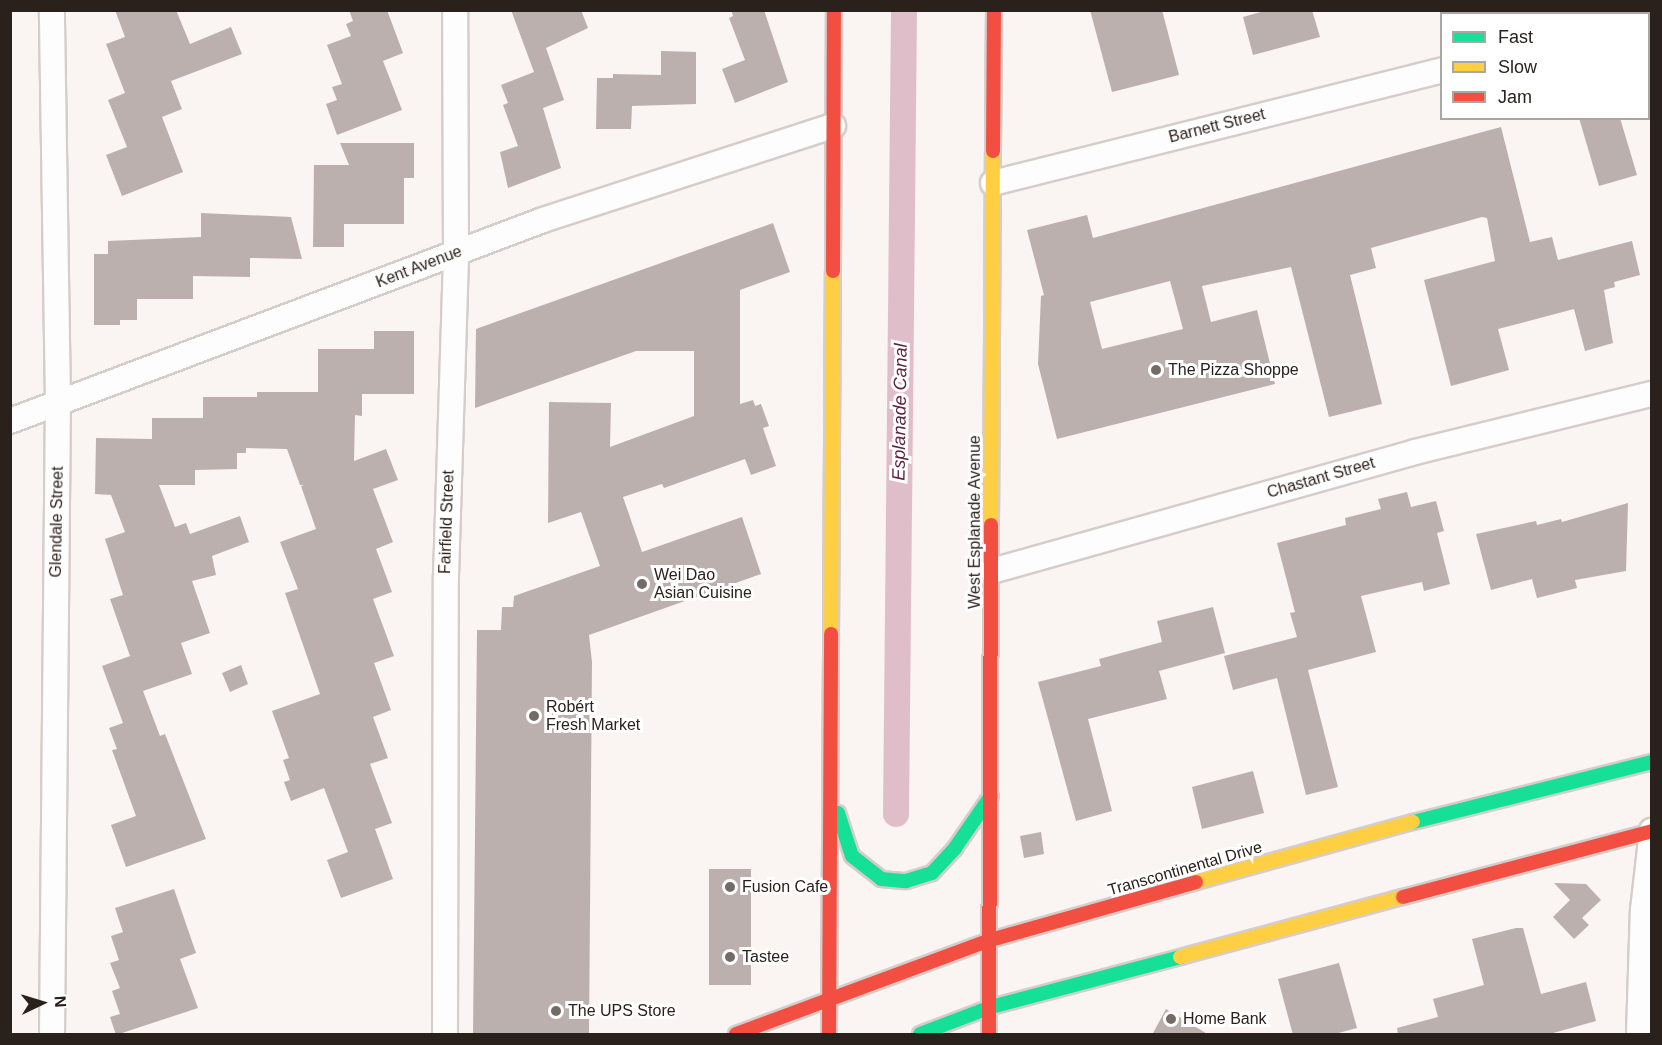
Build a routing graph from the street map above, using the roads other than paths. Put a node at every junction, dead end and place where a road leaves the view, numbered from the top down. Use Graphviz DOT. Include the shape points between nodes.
graph roads {
  1 [pos="52,10"];
  2 [pos="455,10"];
  3 [pos="834,10"];
  4 [pos="994,10"];
  5 [pos="1440,71"];
  6 [pos="833,126"];
  7 [pos="993,183"];
  8 [pos="456,253"];
  9 [pos="1652,394"];
  10 [pos="58,403"];
  11 [pos="10,421"];
  12 [pos="992,571"];
  13 [pos="1652,762"];
  14 [pos="829,786"];
  15 [pos="991,796"];
  16 [pos="1652,831"];
  17 [pos="990,940"];
  18 [pos="829,1003"];
  19 [pos="991,1007"];
  20 [pos="52,1035"];
  21 [pos="445,1035"];
  22 [pos="736,1035"];
  23 [pos="829,1035"];
  24 [pos="920,1035"];
  25 [pos="989,1035"];
  26 [pos="1639,1035"];
  1 -- 10 [label="street, Glendale Street"];
  2 -- 8 [label="street, Fairfield Street"];
  3 -- 6 [label="main road"];
  4 -- 7 [label="main road, West Esplanade Avenue"];
  5 -- 7 [label="street, Barnett Street"];
  6 -- 8 [label="street, Kent Avenue" via="549,218"];
  6 -- 14 [label="main road"];
  7 -- 12 [label="main road, West Esplanade Avenue"];
  8 -- 10 [label="street, Kent Avenue"];
  8 -- 21 [label="street, Fairfield Street" via="446,576"];
  9 -- 12 [label="street, Chastant Street" via="1415,452"];
  10 -- 11 [label="street, Kent Avenue"];
  10 -- 20 [label="street, Glendale Street"];
  12 -- 15 [label="main road, West Esplanade Avenue"];
  13 -- 17 [label="main road, Transcontinental Drive" via="1394,827"];
  14 -- 15 [label="main road" via="852,856 881,879 906,881 932,873 955,848"];
  14 -- 18 [label="main road"];
  15 -- 17 [label="main road, West Esplanade Avenue"];
  16 -- 19 [label="main road"];
  16 -- 26 [label="street" via="1643,910"];
  17 -- 18 [label="main road, Transcontinental Drive"];
  17 -- 19 [label="main road, West Esplanade Avenue"];
  18 -- 22 [label="main road, Transcontinental Drive"];
  18 -- 23 [label="main road"];
  19 -- 24 [label="main road"];
  19 -- 25 [label="main road, West Esplanade Avenue"];
}
